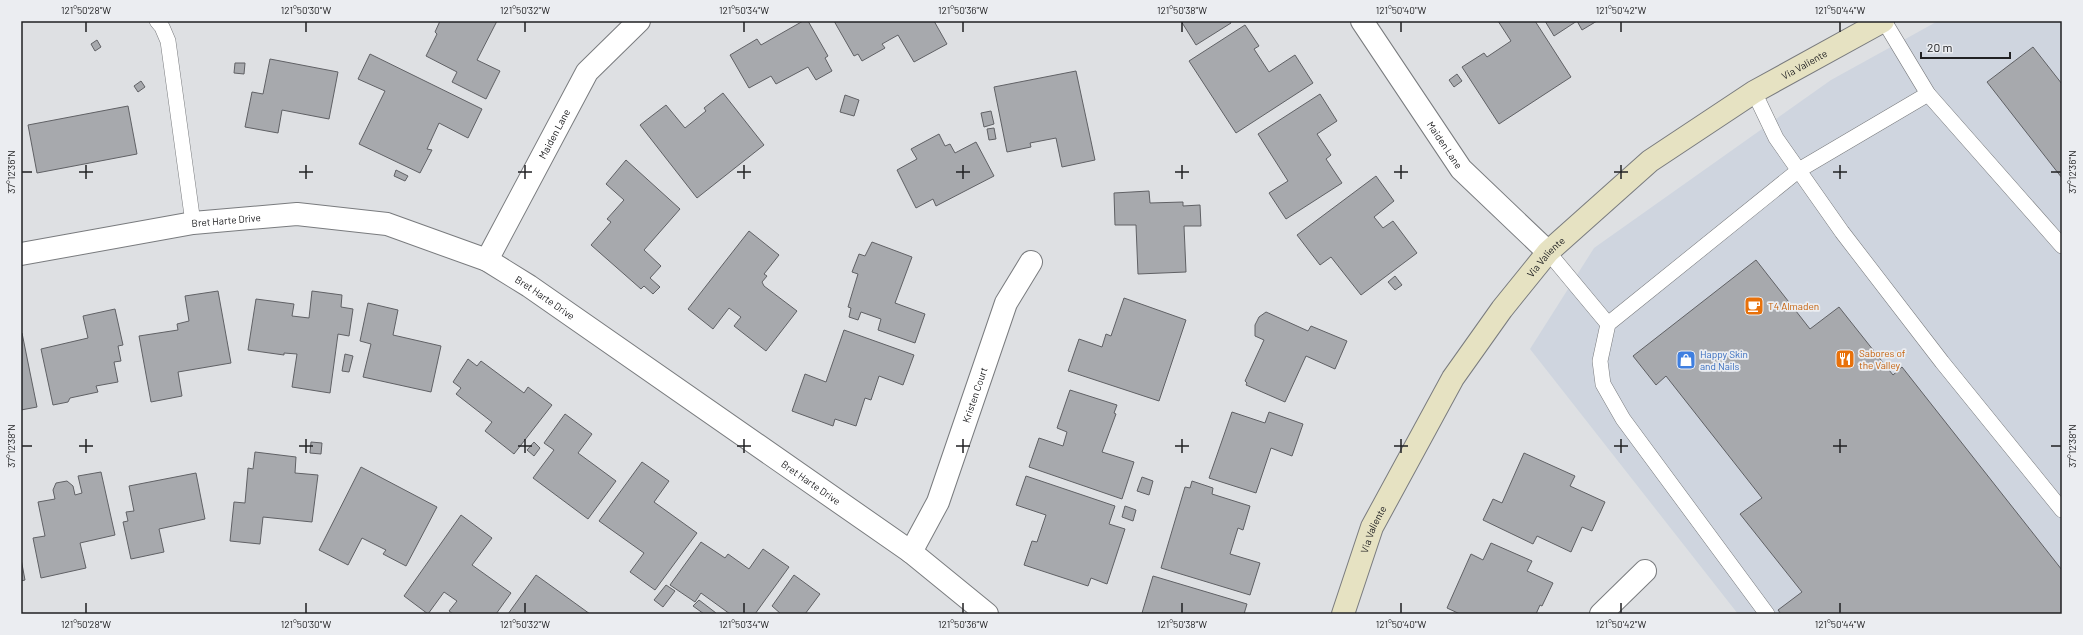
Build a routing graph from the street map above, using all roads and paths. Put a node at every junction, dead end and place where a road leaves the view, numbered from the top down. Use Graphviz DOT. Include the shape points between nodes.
graph roads {
  1 [pos="157,21"];
  2 [pos="639,21"];
  3 [pos="1884,21"];
  4 [pos="1366,22"];
  5 [pos="1754,92"];
  6 [pos="1928,94"];
  7 [pos="1799,170"];
  8 [pos="193,224"];
  9 [pos="2062,246"];
  10 [pos="1548,252"];
  11 [pos="21,254"];
  12 [pos="487,260"];
  13 [pos="1031,262"];
  14 [pos="1608,324"];
  15 [pos="2062,510"];
  16 [pos="911,552"];
  17 [pos="1645,571"];
  18 [pos="987,614"];
  19 [pos="1343,614"];
  20 [pos="1601,614"];
  21 [pos="1767,614"];
  1 -- 8 [label="lane" via="168,42"];
  2 -- 12 [label="street, Maiden Lane" via="587,72"];
  3 -- 5 [label="street, Via Valiente"];
  3 -- 6 [label="lane"];
  4 -- 10 [label="street, Maiden Lane" via="1461,169"];
  5 -- 7 [label="lane" via="1776,138"];
  5 -- 10 [label="street, Via Valiente" via="1650,161"];
  6 -- 7 [label="lane"];
  6 -- 9 [label="lane"];
  7 -- 14 [label="lane"];
  7 -- 15 [label="lane" via="1842,232 1942,362"];
  8 -- 11 [label="street, Bret Harte Drive"];
  8 -- 12 [label="street, Bret Harte Drive" via="297,214 387,224"];
  10 -- 14 [label="lane"];
  10 -- 19 [label="street, Via Valiente" via="1502,309 1453,378 1372,527"];
  12 -- 16 [label="street, Bret Harte Drive" via="529,286"];
  13 -- 16 [label="street, Kristen Court" via="1006,303 938,502"];
  14 -- 21 [label="lane" via="1600,361 1603,384 1623,419"];
  16 -- 18 [label="street, Bret Harte Drive"];
  17 -- 20 [label="street"];
}
